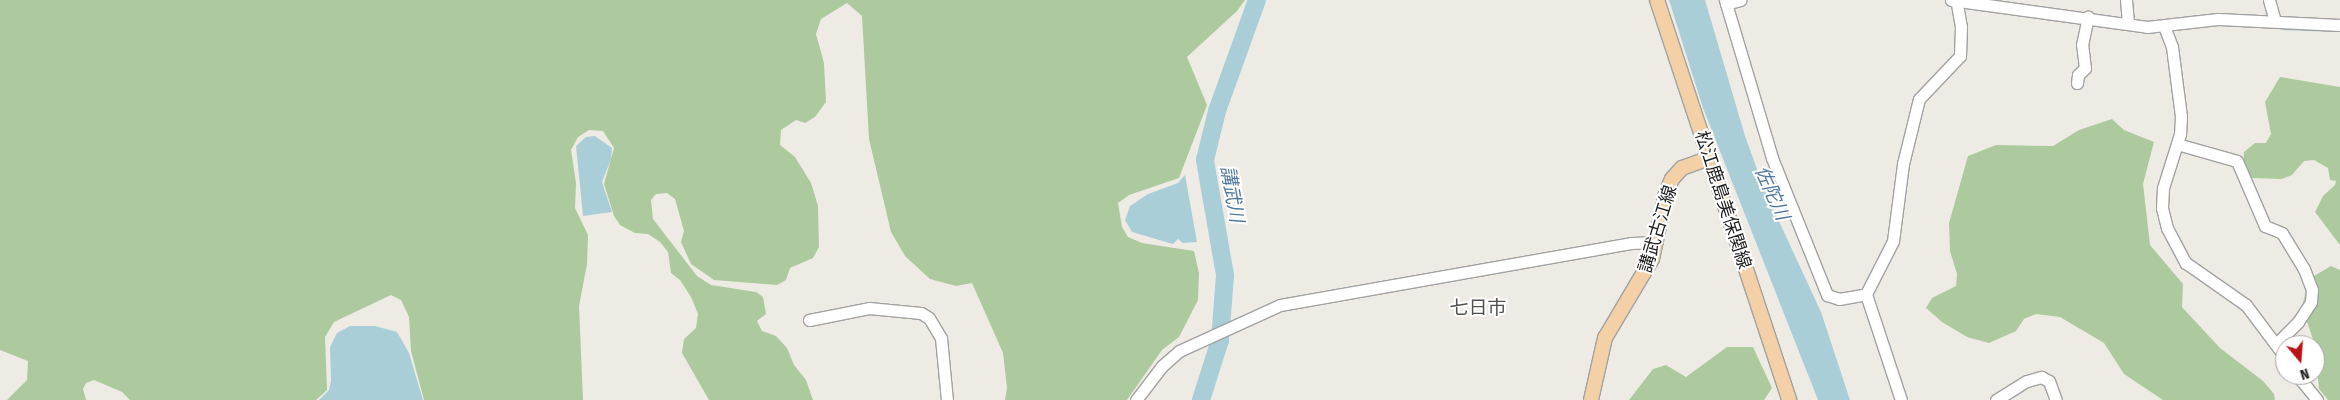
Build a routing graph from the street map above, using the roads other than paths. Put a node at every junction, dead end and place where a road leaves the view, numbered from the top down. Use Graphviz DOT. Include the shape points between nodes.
graph roads {
  1 [pos="1657,0"];
  2 [pos="1740,0"];
  3 [pos="1955,0"];
  4 [pos="2126,0"];
  5 [pos="2269,0"];
  6 [pos="1725,2"];
  7 [pos="2088,17"];
  8 [pos="2275,21"];
  9 [pos="2128,24"];
  10 [pos="2340,25"];
  11 [pos="2164,26"];
  12 [pos="2077,83"];
  13 [pos="2177,144"];
  14 [pos="1710,158"];
  15 [pos="1656,242"];
  16 [pos="1866,294"];
  17 [pos="809,320"];
  18 [pos="2285,335"];
  19 [pos="2275,343"];
  20 [pos="2305,385"];
  21 [pos="947,400"];
  22 [pos="1136,400"];
  23 [pos="1590,400"];
  24 [pos="1789,400"];
  25 [pos="1901,400"];
  26 [pos="1996,400"];
  27 [pos="2056,400"];
  28 [pos="2317,400"];
  1 -- 14 [label="main road, 松江鹿島美保関線"];
  2 -- 6 [label="street"];
  3 -- 7 [label="street"];
  3 -- 16 [label="street" via="1961,27 1960,56 1919,99 1903,164 1893,241"];
  4 -- 9 [label="street"];
  5 -- 8 [label="street"];
  6 -- 16 [label="street" via="1772,158 1827,295 1839,299"];
  7 -- 9 [label="street"];
  7 -- 12 [label="street" via="2082,45 2085,68 2078,75"];
  8 -- 10 [label="street"];
  8 -- 11 [label="street" via="2218,19"];
  9 -- 11 [label="street"];
  11 -- 13 [label="street" via="2172,47 2181,116"];
  13 -- 18 [label="street" via="2237,161 2265,226 2282,233 2304,270 2312,290 2310,302 2298,322"];
  13 -- 19 [label="street" via="2163,188 2162,208 2174,247 2186,263 2246,305"];
  14 -- 15 [label="main road, 講武古江線" via="1682,168 1672,179"];
  14 -- 24 [label="main road, 松江鹿島美保関線"];
  15 -- 22 [label="street" via="1631,243 1287,303 1169,358"];
  15 -- 23 [label="main road, 講武古江線" via="1646,274 1605,338"];
  16 -- 25 [label="street"];
  17 -- 21 [label="street" via="869,308 921,313 937,327 942,338"];
  20 -- 28 [label="street"];
  26 -- 27 [label="street" via="2041,377 2049,381"];
}
